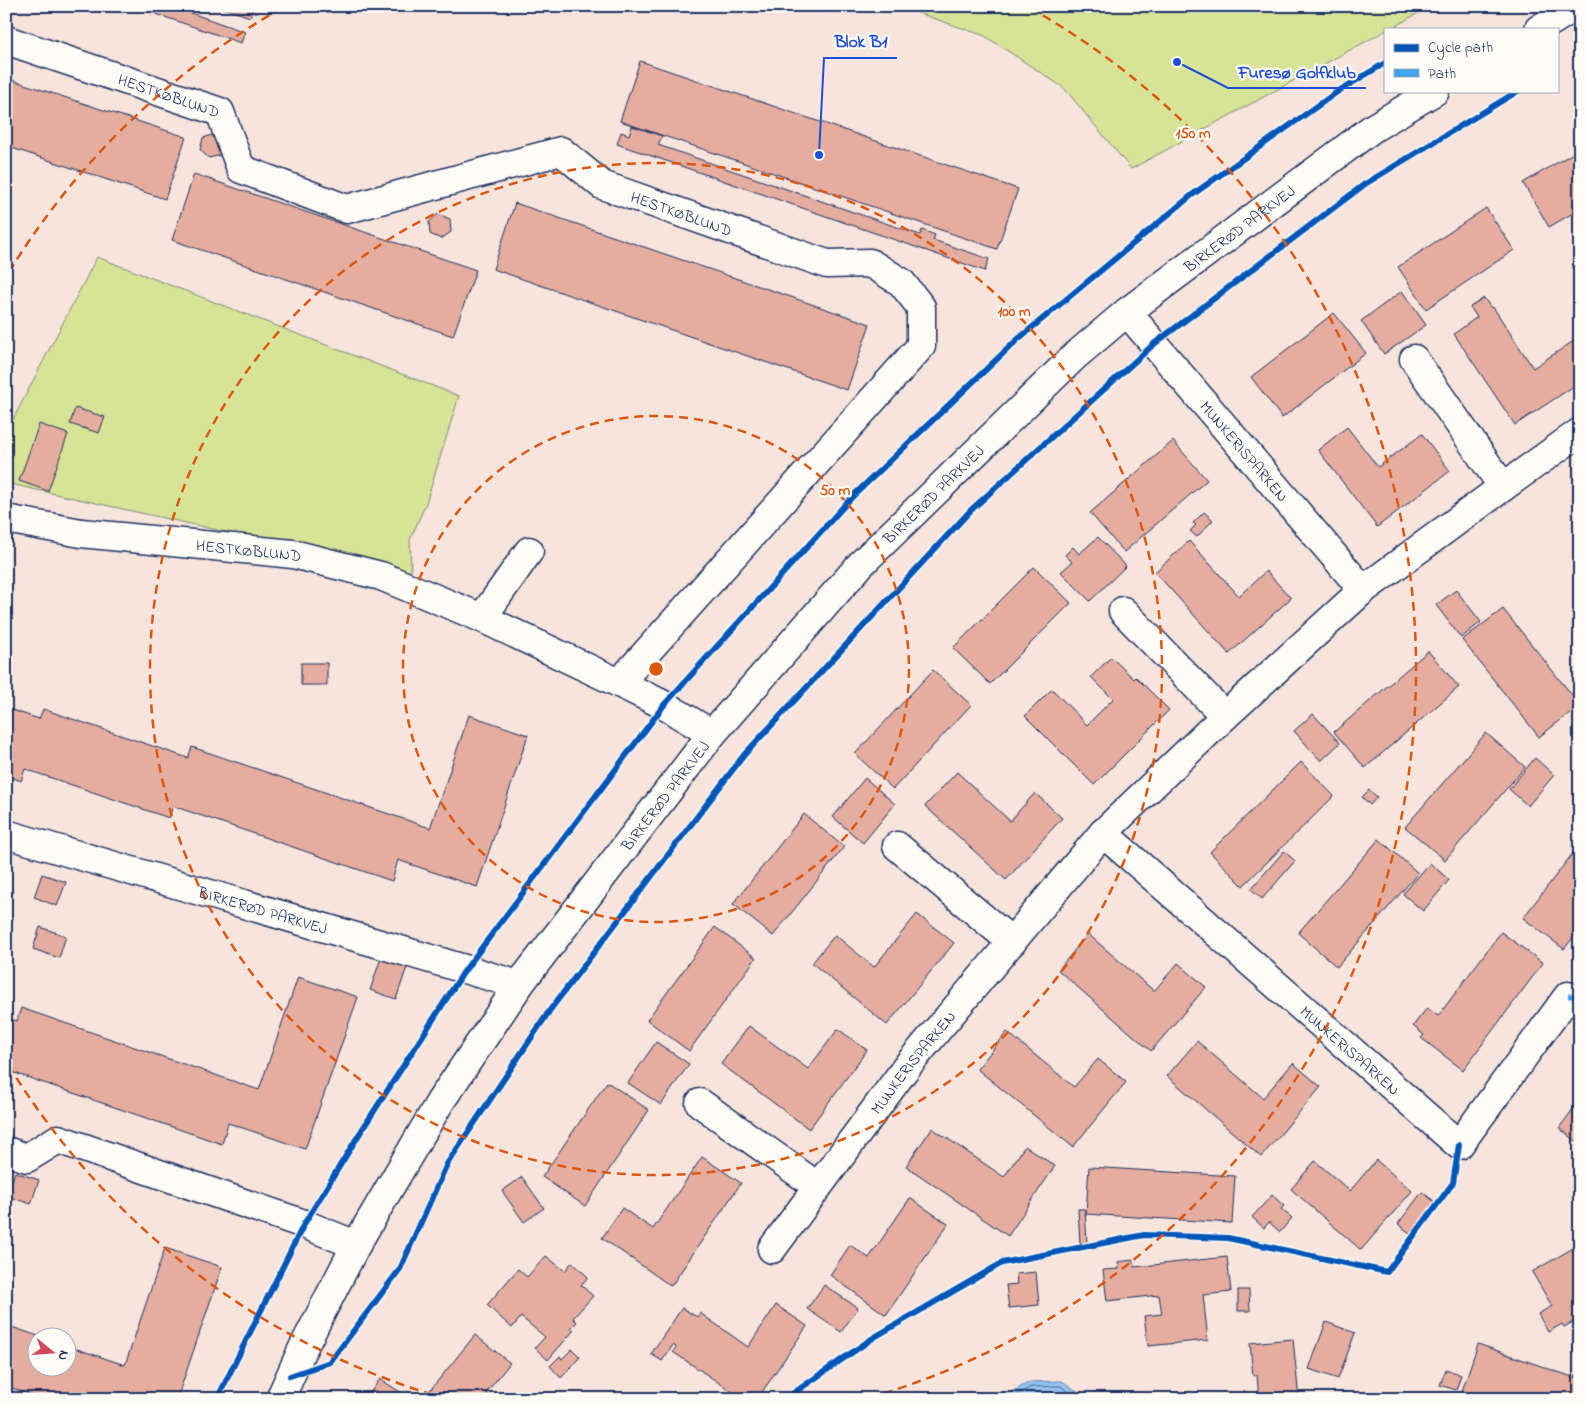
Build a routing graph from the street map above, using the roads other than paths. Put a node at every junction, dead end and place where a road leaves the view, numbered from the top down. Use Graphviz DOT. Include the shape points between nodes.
graph roads {
  1 [pos="1576,6"];
  2 [pos="1541,28"];
  3 [pos="6,40"];
  4 [pos="1433,92"];
  5 [pos="1127,312"];
  6 [pos="1414,359"];
  7 [pos="1580,432"];
  8 [pos="1503,487"];
  9 [pos="6,519"];
  10 [pos="529,551"];
  11 [pos="1363,590"];
  12 [pos="1123,611"];
  13 [pos="482,618"];
  14 [pos="619,683"];
  15 [pos="1225,716"];
  16 [pos="712,734"];
  17 [pos="1103,833"];
  18 [pos="6,834"];
  19 [pos="897,846"];
  20 [pos="1012,942"];
  21 [pos="519,985"];
  22 [pos="1568,996"];
  23 [pos="700,1103"];
  24 [pos="6,1151"];
  25 [pos="818,1186"];
  26 [pos="356,1245"];
  27 [pos="772,1249"];
  28 [pos="280,1399"];
  1 -- 2 [label="street"];
  3 -- 14 [label="street, HESTKØBLUND" via="220,112 241,169 347,209 561,151 602,185 828,264 870,263 902,282 921,307 921,346"];
  4 -- 5 [label="street, BIRKERØD PARKVEJ" via="1373,128"];
  5 -- 11 [label="street, MUNKERISPARKEN"];
  5 -- 16 [label="street, BIRKERØD PARKVEJ" via="1075,356 861,564"];
  6 -- 8 [label="street"];
  7 -- 8 [label="street, MUNKERISPARKEN"];
  8 -- 11 [label="street, MUNKERISPARKEN"];
  9 -- 13 [label="street, HESTKØBLUND" via="81,533 292,554 381,576"];
  10 -- 13 [label="street"];
  11 -- 15 [label="street, MUNKERISPARKEN"];
  12 -- 15 [label="street"];
  13 -- 14 [label="street, HESTKØBLUND"];
  14 -- 16 [label="street, HESTKØBLUND"];
  15 -- 17 [label="street, MUNKERISPARKEN"];
  16 -- 21 [label="street, BIRKERØD PARKVEJ"];
  17 -- 20 [label="street, MUNKERISPARKEN"];
  17 -- 22 [label="street, MUNKERISPARKEN" via="1460,1145"];
  18 -- 21 [label="street, BIRKERØD PARKVEJ"];
  19 -- 20 [label="street"];
  20 -- 25 [label="street, MUNKERISPARKEN" via="908,1064"];
  21 -- 26 [label="street, BIRKERØD PARKVEJ" via="440,1102"];
  23 -- 25 [label="street"];
  24 -- 26 [label="street" via="27,1158 58,1139"];
  25 -- 27 [label="street, MUNKERISPARKEN"];
  26 -- 28 [label="street, BIRKERØD PARKVEJ"];
}
